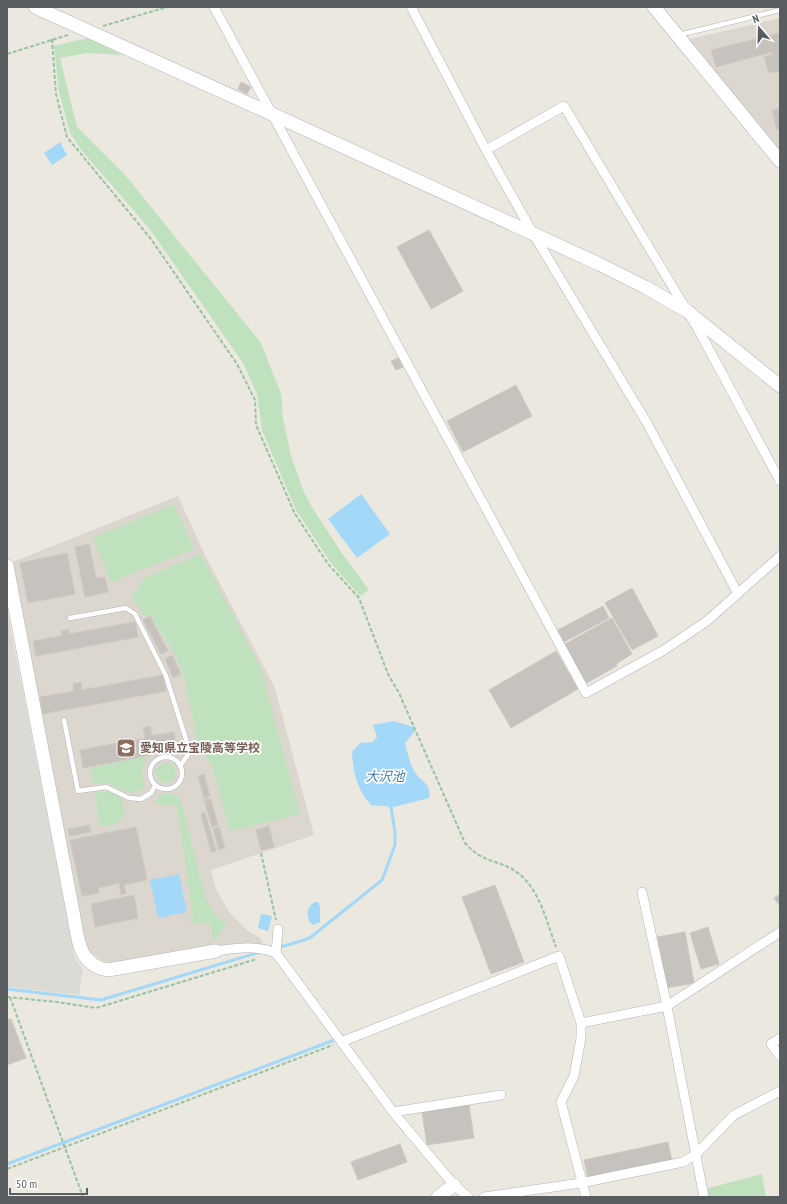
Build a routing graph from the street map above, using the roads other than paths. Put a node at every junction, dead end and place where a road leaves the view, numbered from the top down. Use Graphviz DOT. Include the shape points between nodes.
graph roads {
  1 [pos="35,7"];
  2 [pos="214,7"];
  3 [pos="411,7"];
  4 [pos="654,7"];
  5 [pos="780,10"];
  6 [pos="678,35"];
  7 [pos="272,114"];
  8 [pos="486,150"];
  9 [pos="780,161"];
  10 [pos="534,235"];
  11 [pos="687,311"];
  12 [pos="780,386"];
  13 [pos="780,481"];
  14 [pos="780,556"];
  15 [pos="7,566"];
  16 [pos="738,594"];
  17 [pos="70,618"];
  18 [pos="64,720"];
  19 [pos="180,766"];
  20 [pos="155,786"];
  21 [pos="642,892"];
  22 [pos="278,929"];
  23 [pos="780,932"];
  24 [pos="216,951"];
  25 [pos="276,953"];
  26 [pos="667,1006"];
  27 [pos="581,1023"];
  28 [pos="780,1038"];
  29 [pos="341,1042"];
  30 [pos="780,1056"];
  31 [pos="780,1091"];
  32 [pos="500,1095"];
  33 [pos="393,1112"];
  34 [pos="696,1155"];
  35 [pos="581,1183"];
  36 [pos="454,1185"];
  37 [pos="438,1197"];
  38 [pos="468,1197"];
  39 [pos="484,1197"];
  40 [pos="586,1197"];
  41 [pos="704,1197"];
  1 -- 7 [label="street"];
  2 -- 7 [label="street"];
  3 -- 8 [label="street"];
  4 -- 6 [label="street"];
  5 -- 6 [label="lane"];
  6 -- 9 [label="street"];
  7 -- 10 [label="street"];
  7 -- 16 [label="street" via="586,693 664,650 707,621"];
  8 -- 10 [label="street"];
  8 -- 11 [label="street" via="564,106"];
  10 -- 11 [label="street" via="599,264"];
  10 -- 16 [label="street" via="647,423"];
  11 -- 12 [label="street"];
  11 -- 13 [label="street"];
  14 -- 16 [label="street"];
  15 -- 24 [label="street" via="73,912 84,956 93,966 108,970"];
  17 -- 19 [label="lane" via="126,608 135,614 166,676 190,752"];
  18 -- 20 [label="lane" via="78,791 106,787 129,798 141,799 151,793"];
  19 -- 20 [label="lane" via="182,776 178,785 165,790"];
  19 -- 20 [label="lane" via="168,757 156,761 150,773"];
  21 -- 26 [label="street"];
  22 -- 25 [label="street"];
  23 -- 26 [label="street"];
  24 -- 25 [label="street" via="246,946"];
  25 -- 29 [label="street"];
  26 -- 27 [label="street"];
  26 -- 34 [label="street"];
  27 -- 29 [label="street" via="559,956"];
  27 -- 35 [label="street" via="574,1076 561,1102"];
  28 -- 30 [label="street" via="771,1044"];
  29 -- 33 [label="street"];
  31 -- 34 [label="street" via="734,1115"];
  32 -- 33 [label="street"];
  33 -- 36 [label="street"];
  34 -- 35 [label="street" via="683,1162"];
  34 -- 41 [label="street"];
  35 -- 39 [label="street"];
  35 -- 40 [label="street"];
  36 -- 37 [label="street"];
  36 -- 38 [label="street"];
}
